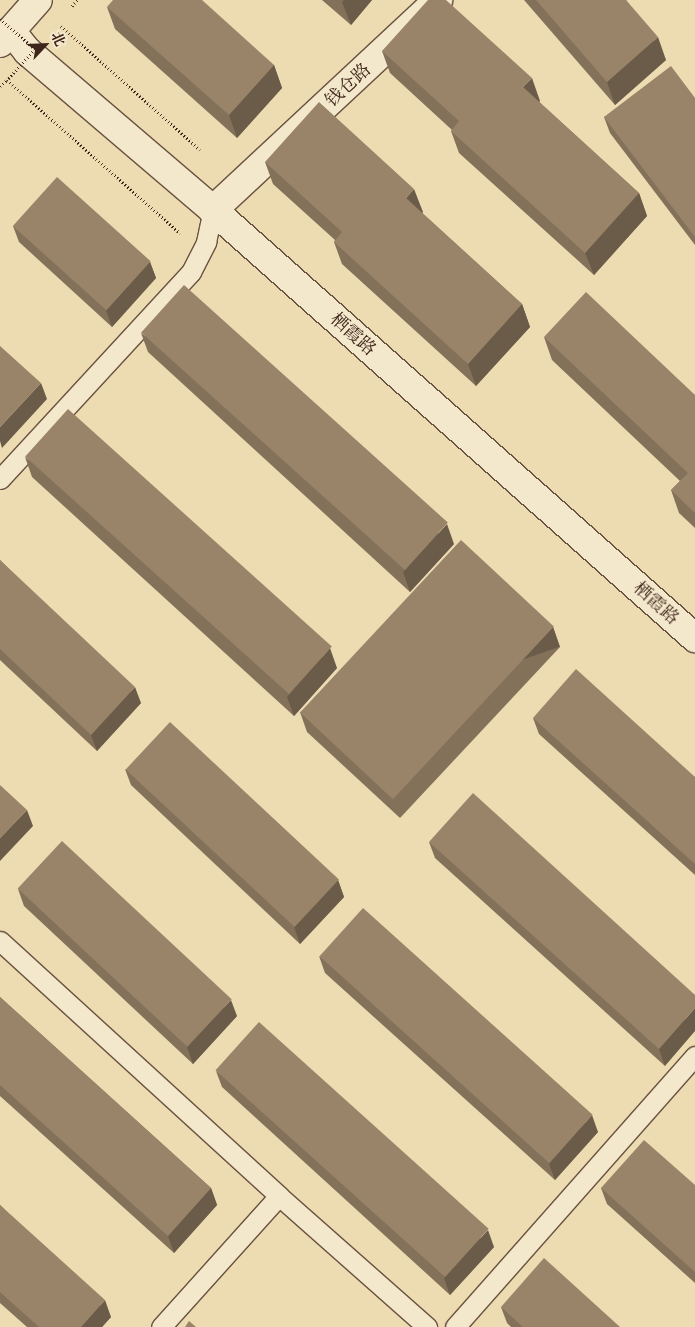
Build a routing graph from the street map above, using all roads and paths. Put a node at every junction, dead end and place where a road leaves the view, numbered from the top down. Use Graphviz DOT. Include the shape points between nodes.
graph roads {
  1 [pos="38,0"];
  2 [pos="438,0"];
  3 [pos="4,31"];
  4 [pos="7,80"];
  5 [pos="0,86"];
  6 [pos="213,210"];
  7 [pos="180,233"];
  8 [pos="0,479"];
  9 [pos="695,638"];
  10 [pos="3,949"];
  11 [pos="695,1056"];
  12 [pos="279,1196"];
  13 [pos="161,1327"];
  14 [pos="427,1327"];
  15 [pos="455,1327"];
  1 -- 3 [label="street"];
  2 -- 6 [label="street, 钱仓路"];
  3 -- 4 [label="path, bridge" via="35,50"];
  3 -- 6 [label="street, 栖霞路"];
  4 -- 5 [label="path"];
  4 -- 7 [label="path, bridge"];
  6 -- 8 [label="lane" via="206,242 191,272"];
  6 -- 9 [label="street, 栖霞路"];
  10 -- 12 [label="lane"];
  11 -- 15 [label="lane"];
  12 -- 13 [label="lane"];
  12 -- 14 [label="lane"];
}
